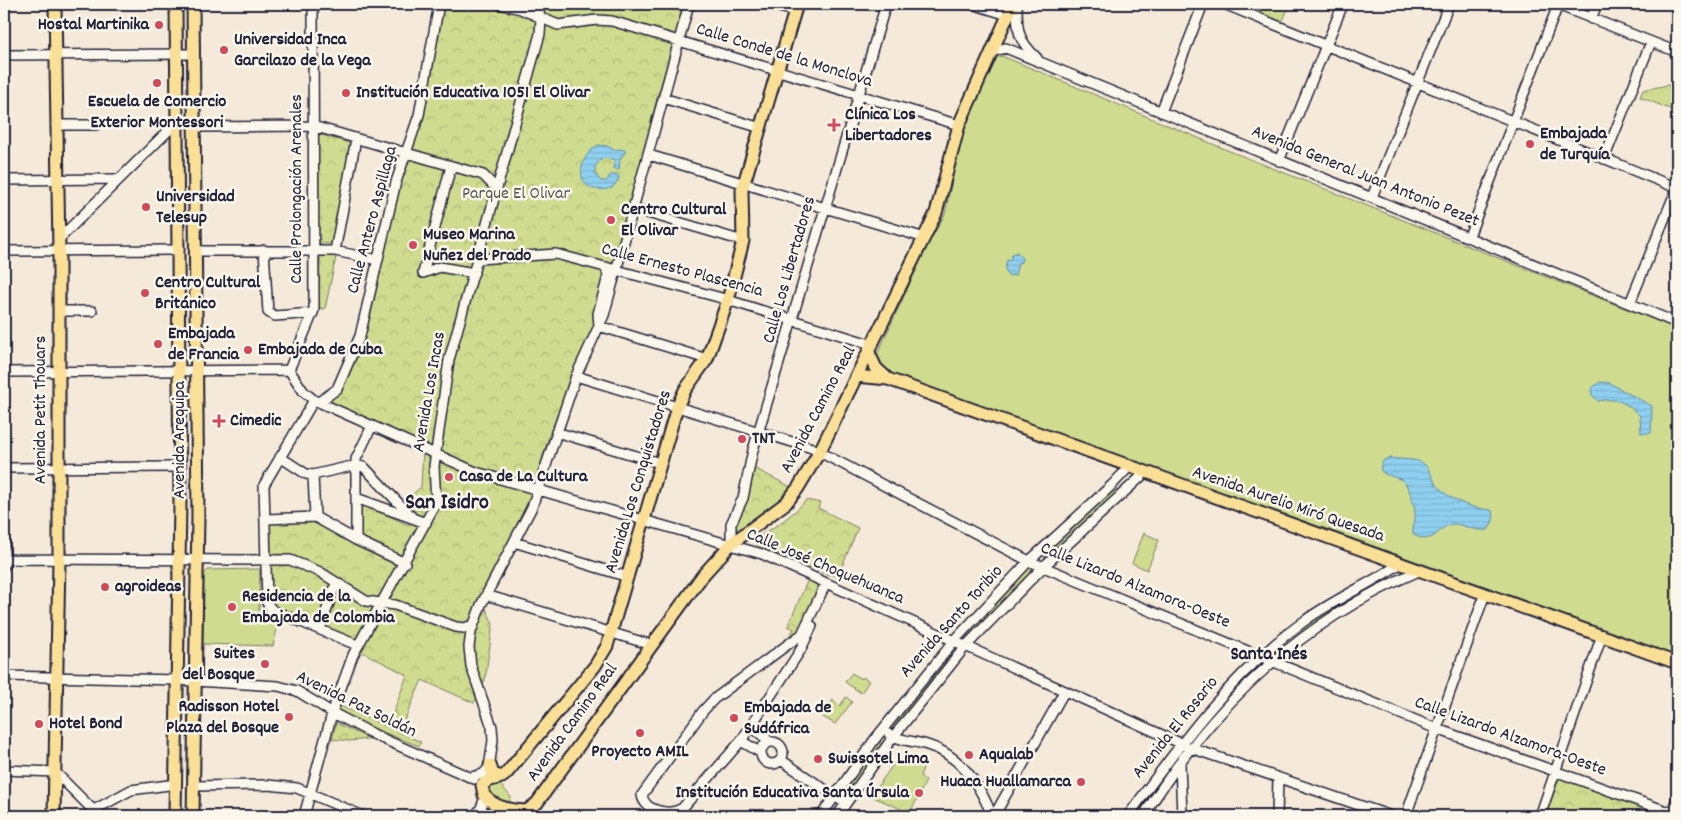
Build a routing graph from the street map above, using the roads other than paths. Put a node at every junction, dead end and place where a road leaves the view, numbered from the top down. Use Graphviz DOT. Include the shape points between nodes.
graph roads {
  1 [pos="55,4"];
  2 [pos="176,4"];
  3 [pos="193,4"];
  4 [pos="313,4"];
  5 [pos="439,4"];
  6 [pos="499,4"];
  7 [pos="536,4"];
  8 [pos="689,4"];
  9 [pos="767,4"];
  10 [pos="886,4"];
  11 [pos="972,4"];
  12 [pos="1203,4"];
  13 [pos="1224,4"];
  14 [pos="1343,4"];
  15 [pos="1449,4"];
  16 [pos="1556,4"];
  17 [pos="1597,4"];
  18 [pos="1012,7"];
  19 [pos="796,8"];
  20 [pos="541,18"];
  21 [pos="1592,19"];
  22 [pos="678,40"];
  23 [pos="1651,42"];
  24 [pos="1325,46"];
  25 [pos="993,51"];
  26 [pos="1677,52"];
  27 [pos="176,54"];
  28 [pos="194,54"];
  29 [pos="4,55"];
  30 [pos="56,55"];
  31 [pos="1040,62"];
  32 [pos="778,71"];
  33 [pos="1418,83"];
  34 [pos="859,96"];
  35 [pos="663,98"];
  36 [pos="1161,112"];
  37 [pos="177,122"];
  38 [pos="1513,122"];
  39 [pos="56,125"];
  40 [pos="96,125"];
  41 [pos="959,125"];
  42 [pos="313,126"];
  43 [pos="195,127"];
  44 [pos="761,128"];
  45 [pos="356,139"];
  46 [pos="407,152"];
  47 [pos="649,155"];
  48 [pos="1604,159"];
  49 [pos="1279,161"];
  50 [pos="452,166"];
  51 [pos="177,179"];
  52 [pos="196,179"];
  53 [pos="4,180"];
  54 [pos="99,180"];
  55 [pos="117,180"];
  56 [pos="58,181"];
  57 [pos="744,184"];
  58 [pos="496,188"];
  59 [pos="1677,188"];
  60 [pos="105,191"];
  61 [pos="1372,197"];
  62 [pos="634,209"];
  63 [pos="825,209"];
  64 [pos="1469,236"];
  65 [pos="925,238"];
  66 [pos="59,239"];
  67 [pos="743,241"];
  68 [pos="178,250"];
  69 [pos="264,250"];
  70 [pos="314,250"];
  71 [pos="4,251"];
  72 [pos="59,251"];
  73 [pos="196,251"];
  74 [pos="335,251"];
  75 [pos="478,259"];
  76 [pos="378,260"];
  77 [pos="606,267"];
  78 [pos="618,270"];
  79 [pos="474,273"];
  80 [pos="728,300"];
  81 [pos="1630,303"];
  82 [pos="179,306"];
  83 [pos="197,307"];
  84 [pos="59,311"];
  85 [pos="92,312"];
  86 [pos="313,313"];
  87 [pos="793,319"];
  88 [pos="1677,323"];
  89 [pos="599,326"];
  90 [pos="871,349"];
  91 [pos="707,359"];
  92 [pos="289,370"];
  93 [pos="188,371"];
  94 [pos="4,372"];
  95 [pos="59,372"];
  96 [pos="576,376"];
  97 [pos="856,376"];
  98 [pos="888,379"];
  99 [pos="317,401"];
  100 [pos="677,407"];
  101 [pos="372,426"];
  102 [pos="759,431"];
  103 [pos="556,432"];
  104 [pos="180,433"];
  105 [pos="198,433"];
  106 [pos="820,451"];
  107 [pos="436,454"];
  108 [pos="280,457"];
  109 [pos="660,463"];
  110 [pos="356,466"];
  111 [pos="180,467"];
  112 [pos="1129,467"];
  113 [pos="4,468"];
  114 [pos="59,468"];
  115 [pos="1145,473"];
  116 [pos="313,475"];
  117 [pos="1112,485"];
  118 [pos="538,488"];
  119 [pos="1122,494"];
  120 [pos="356,498"];
  121 [pos="315,517"];
  122 [pos="412,517"];
  123 [pos="266,519"];
  124 [pos="644,519"];
  125 [pos="426,523"];
  126 [pos="4,535"];
  127 [pos="356,540"];
  128 [pos="514,542"];
  129 [pos="731,544"];
  130 [pos="4,559"];
  131 [pos="267,559"];
  132 [pos="180,560"];
  133 [pos="197,560"];
  134 [pos="59,561"];
  135 [pos="1029,561"];
  136 [pos="405,563"];
  137 [pos="1401,564"];
  138 [pos="4,566"];
  139 [pos="1043,567"];
  140 [pos="1420,570"];
  141 [pos="1386,573"];
  142 [pos="628,577"];
  143 [pos="336,583"];
  144 [pos="1392,583"];
  145 [pos="828,584"];
  146 [pos="1485,594"];
  147 [pos="486,595"];
  148 [pos="382,602"];
  149 [pos="473,625"];
  150 [pos="320,629"];
  151 [pos="611,633"];
  152 [pos="1602,635"];
  153 [pos="954,641"];
  154 [pos="792,642"];
  155 [pos="357,645"];
  156 [pos="652,645"];
  157 [pos="965,647"];
  158 [pos="800,651"];
  159 [pos="1260,655"];
  160 [pos="1273,661"];
  161 [pos="1677,663"];
  162 [pos="4,676"];
  163 [pos="57,677"];
  164 [pos="177,680"];
  165 [pos="195,681"];
  166 [pos="1064,692"];
  167 [pos="333,713"];
  168 [pos="751,726"];
  169 [pos="882,729"];
  170 [pos="1437,729"];
  171 [pos="893,737"];
  172 [pos="741,741"];
  173 [pos="770,742"];
  174 [pos="1180,743"];
  175 [pos="1191,748"];
  176 [pos="760,752"];
  177 [pos="781,760"];
  178 [pos="1180,764"];
  179 [pos="490,765"];
  180 [pos="4,770"];
  181 [pos="1556,771"];
  182 [pos="55,772"];
  183 [pos="504,776"];
  184 [pos="471,778"];
  185 [pos="1278,778"];
  186 [pos="1169,779"];
  187 [pos="176,784"];
  188 [pos="194,786"];
  189 [pos="1182,790"];
  190 [pos="483,791"];
  191 [pos="310,792"];
  192 [pos="835,797"];
  193 [pos="1677,798"];
  194 [pos="846,804"];
  195 [pos="678,812"];
  196 [pos="660,813"];
  197 [pos="523,814"];
  198 [pos="1672,814"];
  199 [pos="93,815"];
  200 [pos="54,816"];
  201 [pos="175,816"];
  202 [pos="193,816"];
  203 [pos="304,816"];
  204 [pos="364,816"];
  205 [pos="475,816"];
  206 [pos="546,816"];
  207 [pos="821,816"];
  208 [pos="837,816"];
  209 [pos="993,816"];
  210 [pos="1128,816"];
  211 [pos="1143,816"];
  212 [pos="1182,816"];
  213 [pos="1278,816"];
  214 [pos="1391,816"];
  215 [pos="1408,816"];
  216 [pos="1540,816"];
  1 -- 30 [label="main road, Avenida Petit Thouars"];
  2 -- 27 [label="main road, Avenida Arequipa"];
  3 -- 28 [label="main road, Avenida Arequipa"];
  4 -- 42 [label="street, Calle Prolongación Arenales"];
  5 -- 46 [label="street, Calle Antero Aspillaga" via="420,108"];
  6 -- 20 [label="street, Calle Conde de la Monclova"];
  7 -- 20 [label="street, Avenida Los Incas"];
  8 -- 22 [label="street"];
  9 -- 19 [label="street"];
  10 -- 34 [label="street, Calle Los Libertadores"];
  11 -- 18 [label="street"];
  12 -- 36 [label="street"];
  13 -- 24 [label="street"];
  14 -- 24 [label="street"];
  15 -- 33 [label="street"];
  16 -- 21 [label="street"];
  16 -- 38 [label="street"];
  17 -- 21 [label="street"];
  18 -- 25 [label="main road, Avenida Camino Real"];
  18 -- 31 [label="street, Avenida General Juan Antonio Pezet" via="1020,38"];
  19 -- 32 [label="main road, Avenida Los Conquistadores"];
  20 -- 22 [label="street, Calle Conde de la Monclova" via="558,25 602,19"];
  20 -- 58 [label="street, Avenida Los Incas" via="539,40"];
  21 -- 23 [label="street"];
  22 -- 32 [label="street, Calle Conde de la Monclova"];
  22 -- 35 [label="street"];
  23 -- 26 [label="street"];
  23 -- 48 [label="street"];
  24 -- 33 [label="street"];
  24 -- 49 [label="street"];
  25 -- 31 [label="street, Avenida General Juan Antonio Pezet" via="1006,48"];
  25 -- 41 [label="main road, Avenida Camino Real"];
  27 -- 28 [label="street"];
  27 -- 30 [label="street"];
  27 -- 37 [label="main road, Avenida Arequipa"];
  28 -- 43 [label="main road, Avenida Arequipa"];
  29 -- 30 [label="street"];
  30 -- 39 [label="main road, Avenida Petit Thouars"];
  31 -- 36 [label="street, Avenida General Juan Antonio Pezet"];
  32 -- 34 [label="street, Calle Conde de la Monclova"];
  32 -- 44 [label="main road, Avenida Los Conquistadores"];
  33 -- 38 [label="street"];
  33 -- 61 [label="street"];
  34 -- 41 [label="street, Calle Conde de la Monclova"];
  34 -- 63 [label="street, Calle Los Libertadores"];
  35 -- 44 [label="street"];
  35 -- 47 [label="street"];
  36 -- 49 [label="street, Avenida General Juan Antonio Pezet"];
  37 -- 51 [label="main road, Avenida Arequipa"];
  37 -- 55 [label="street"];
  38 -- 48 [label="street"];
  38 -- 64 [label="street"];
  39 -- 40 [label="street"];
  39 -- 56 [label="main road, Avenida Petit Thouars"];
  41 -- 65 [label="main road, Avenida Camino Real" via="938,206"];
  42 -- 43 [label="street"];
  42 -- 45 [label="street"];
  42 -- 70 [label="street, Calle Prolongación Arenales"];
  43 -- 52 [label="main road, Avenida Arequipa"];
  44 -- 57 [label="main road, Avenida Los Conquistadores"];
  45 -- 46 [label="street"];
  45 -- 74 [label="street"];
  46 -- 50 [label="street"];
  46 -- 76 [label="street, Calle Antero Aspillaga" via="396,182"];
  47 -- 57 [label="street"];
  47 -- 62 [label="street"];
  48 -- 59 [label="street"];
  49 -- 61 [label="street, Avenida General Juan Antonio Pezet"];
  50 -- 58 [label="street" via="484,175"];
  50 -- 79 [label="street" via="423,273 448,268"];
  51 -- 52 [label="main road"];
  51 -- 68 [label="main road, Avenida Arequipa"];
  52 -- 73 [label="main road, Avenida Arequipa"];
  53 -- 56 [label="street"];
  54 -- 55 [label="street"];
  54 -- 56 [label="street"];
  54 -- 60 [label="street"];
  55 -- 60 [label="street"];
  56 -- 66 [label="main road, Avenida Petit Thouars"];
  57 -- 63 [label="street"];
  57 -- 67 [label="main road, Avenida Los Conquistadores" via="741,199"];
  58 -- 75 [label="street, Avenida Los Incas"];
  59 -- 81 [label="street"];
  60 -- 66 [label="street"];
  61 -- 64 [label="street, Avenida General Juan Antonio Pezet"];
  62 -- 67 [label="street"];
  62 -- 78 [label="street"];
  63 -- 65 [label="street"];
  63 -- 87 [label="street, Calle Los Libertadores"];
  64 -- 81 [label="street, Avenida General Juan Antonio Pezet"];
  65 -- 90 [label="main road, Avenida Camino Real"];
  66 -- 72 [label="main road, Avenida Petit Thouars"];
  67 -- 80 [label="main road, Avenida Los Conquistadores"];
  68 -- 72 [label="street"];
  68 -- 82 [label="main road, Avenida Arequipa"];
  69 -- 70 [label="street"];
  69 -- 73 [label="street"];
  69 -- 86 [label="street" via="268,312 275,316"];
  70 -- 74 [label="street"];
  70 -- 86 [label="street, Calle Prolongación Arenales"];
  71 -- 72 [label="street"];
  72 -- 84 [label="main road, Avenida Petit Thouars"];
  73 -- 83 [label="main road, Avenida Arequipa"];
  74 -- 76 [label="street"];
  75 -- 77 [label="street, Calle Ernesto Plascencia" via="547,253"];
  75 -- 79 [label="street, Avenida Los Incas"];
  76 -- 99 [label="street, Calle Antero Aspillaga" via="355,350 337,389"];
  77 -- 78 [label="street, Calle Ernesto Plascencia"];
  77 -- 89 [label="street" via="608,276 598,314"];
  78 -- 80 [label="street, Calle Ernesto Plascencia"];
  78 -- 89 [label="street"];
  79 -- 107 [label="street, Avenida Los Incas" via="449,360"];
  80 -- 87 [label="street, Calle Ernesto Plascencia"];
  80 -- 91 [label="main road, Avenida Los Conquistadores"];
  81 -- 88 [label="street, Avenida General Juan Antonio Pezet"];
  82 -- 83 [label="main road"];
  82 -- 93 [label="main road, Avenida Arequipa"];
  83 -- 93 [label="main road, Avenida Arequipa"];
  84 -- 85 [label="street"];
  84 -- 95 [label="main road, Avenida Petit Thouars"];
  86 -- 92 [label="street, Calle Prolongación Arenales"];
  87 -- 90 [label="street, Calle Ernesto Plascencia"];
  87 -- 102 [label="street, Calle Los Libertadores"];
  89 -- 91 [label="street"];
  89 -- 96 [label="street"];
  90 -- 97 [label="main road, Avenida Camino Real"];
  90 -- 98 [label="main road" via="876,368"];
  91 -- 100 [label="main road, Avenida Los Conquistadores"];
  92 -- 93 [label="street"];
  92 -- 99 [label="street, Calle José Choquehuanca" via="304,392"];
  93 -- 95 [label="street"];
  93 -- 104 [label="main road, Avenida Arequipa"];
  93 -- 105 [label="main road, Avenida Arequipa"];
  94 -- 95 [label="street"];
  95 -- 114 [label="main road, Avenida Petit Thouars"];
  96 -- 100 [label="street, Calle Lizardo Alzamora-Oeste"];
  96 -- 103 [label="street"];
  97 -- 98 [label="main road, Avenida Aurelio Miró Quesada"];
  97 -- 106 [label="main road, Avenida Camino Real"];
  98 -- 112 [label="main road, Avenida Aurelio Miró Quesada"];
  99 -- 101 [label="street, Calle José Choquehuanca"];
  99 -- 108 [label="street, Calle Antero Aspillaga"];
  100 -- 102 [label="street, Calle Lizardo Alzamora-Oeste"];
  100 -- 109 [label="main road, Avenida Los Conquistadores"];
  101 -- 107 [label="street, Calle José Choquehuanca"];
  101 -- 110 [label="street" via="358,453"];
  102 -- 106 [label="street, Calle Lizardo Alzamora-Oeste"];
  102 -- 129 [label="street, Calle Los Libertadores" via="743,498 731,524"];
  103 -- 109 [label="street"];
  103 -- 118 [label="street"];
  104 -- 105 [label="main road"];
  104 -- 111 [label="main road, Avenida Arequipa"];
  105 -- 133 [label="main road, Avenida Arequipa"];
  106 -- 129 [label="main road, Avenida Camino Real" via="786,503"];
  106 -- 135 [label="street, Calle Lizardo Alzamora-Oeste"];
  107 -- 118 [label="street, Calle José Choquehuanca" via="476,472"];
  107 -- 125 [label="street, Avenida Los Incas" via="437,499"];
  108 -- 116 [label="street"];
  108 -- 123 [label="street, Calle Antero Aspillaga" via="264,486"];
  109 -- 124 [label="main road, Avenida Los Conquistadores"];
  110 -- 116 [label="street"];
  110 -- 120 [label="street"];
  110 -- 122 [label="street" via="364,467"];
  111 -- 114 [label="street"];
  111 -- 132 [label="main road, Avenida Arequipa"];
  112 -- 115 [label="main road, Avenida Aurelio Miró Quesada"];
  112 -- 117 [label="street, Avenida Santo Toribio"];
  113 -- 114 [label="street"];
  114 -- 134 [label="main road, Avenida Petit Thouars"];
  115 -- 119 [label="street, Avenida Santo Toribio"];
  115 -- 137 [label="main road, Avenida Aurelio Miró Quesada"];
  116 -- 121 [label="street"];
  117 -- 119 [label="street" via="1121,488"];
  117 -- 135 [label="street, Avenida Santo Toribio"];
  118 -- 124 [label="street, Calle José Choquehuanca"];
  118 -- 128 [label="street"];
  119 -- 139 [label="street, Avenida Santo Toribio"];
  120 -- 122 [label="street"];
  120 -- 127 [label="street"];
  121 -- 123 [label="street"];
  121 -- 127 [label="street"];
  122 -- 125 [label="street"];
  123 -- 131 [label="street, Calle Antero Aspillaga"];
  124 -- 129 [label="street, Calle José Choquehuanca"];
  124 -- 142 [label="main road, Avenida Los Conquistadores"];
  125 -- 136 [label="street, Avenida Los Incas"];
  126 -- 130 [label="street"];
  127 -- 136 [label="street"];
  128 -- 142 [label="street"];
  128 -- 147 [label="street"];
  129 -- 145 [label="street, Calle José Choquehuanca" via="784,563"];
  129 -- 156 [label="main road, Avenida Camino Real"];
  130 -- 134 [label="street"];
  130 -- 138 [label="street"];
  131 -- 133 [label="street"];
  131 -- 143 [label="street" via="301,563"];
  131 -- 150 [label="street, Calle Antero Aspillaga" via="268,606"];
  132 -- 133 [label="street"];
  132 -- 134 [label="street"];
  132 -- 164 [label="main road, Avenida Arequipa"];
  133 -- 165 [label="main road, Avenida Arequipa"];
  134 -- 163 [label="main road, Avenida Petit Thouars"];
  135 -- 139 [label="street, Calle Lizardo Alzamora-Oeste"];
  135 -- 153 [label="street, Avenida Santo Toribio"];
  136 -- 148 [label="street, Avenida Los Incas"];
  137 -- 140 [label="main road, Avenida Aurelio Miró Quesada"];
  137 -- 141 [label="street, Avenida El Rosario"];
  139 -- 157 [label="street, Avenida Santo Toribio"];
  139 -- 159 [label="street, Calle Lizardo Alzamora-Oeste"];
  140 -- 144 [label="street, Avenida El Rosario"];
  140 -- 146 [label="main road, Avenida Aurelio Miró Quesada"];
  141 -- 144 [label="street" via="1392,575"];
  141 -- 159 [label="street, Avenida El Rosario" via="1304,621"];
  142 -- 151 [label="main road, Avenida Los Conquistadores"];
  143 -- 148 [label="street" via="366,601"];
  143 -- 150 [label="street"];
  144 -- 160 [label="street, Avenida El Rosario" via="1334,616"];
  145 -- 153 [label="street, Calle José Choquehuanca"];
  145 -- 154 [label="street" via="805,630"];
  145 -- 158 [label="street"];
  146 -- 152 [label="main road, Avenida Aurelio Miró Quesada"];
  146 -- 170 [label="street"];
  147 -- 149 [label="street"];
  147 -- 151 [label="street"];
  148 -- 149 [label="street" via="456,627"];
  148 -- 155 [label="street, Avenida Los Incas"];
  149 -- 179 [label="street" via="469,647 492,727"];
  150 -- 155 [label="street"];
  151 -- 156 [label="street"];
  151 -- 183 [label="main road, Avenida Los Conquistadores" via="595,666"];
  152 -- 161 [label="main road, Avenida Aurelio Miró Quesada"];
  152 -- 181 [label="street"];
  153 -- 157 [label="street, Calle José Choquehuanca"];
  153 -- 169 [label="street, Avenida Santo Toribio"];
  154 -- 158 [label="street" via="799,644"];
  154 -- 196 [label="street" via="719,694 703,711 642,795 644,802"];
  155 -- 167 [label="street, Avenida Los Incas"];
  156 -- 197 [label="main road, Avenida Camino Real" via="539,799"];
  157 -- 166 [label="street, Calle José Choquehuanca"];
  157 -- 171 [label="street, Avenida Santo Toribio"];
  158 -- 168 [label="street"];
  159 -- 160 [label="street, Calle Lizardo Alzamora-Oeste"];
  159 -- 174 [label="street, Avenida El Rosario"];
  160 -- 170 [label="street, Calle Lizardo Alzamora-Oeste"];
  160 -- 175 [label="street, Avenida El Rosario" via="1235,697"];
  162 -- 163 [label="street, Avenida Paz Soldán"];
  163 -- 164 [label="street, Avenida Paz Soldán"];
  163 -- 182 [label="main road, Avenida Petit Thouars"];
  164 -- 165 [label="street, Avenida Paz Soldán"];
  164 -- 187 [label="main road, Avenida Arequipa"];
  165 -- 167 [label="street, Avenida Paz Soldán" via="278,686 303,694"];
  165 -- 188 [label="main road, Avenida Arequipa"];
  166 -- 174 [label="street, Calle José Choquehuanca"];
  166 -- 209 [label="street"];
  167 -- 184 [label="street, Avenida Paz Soldán"];
  167 -- 191 [label="street, Avenida Los Incas"];
  168 -- 172 [label="street"];
  168 -- 173 [label="street"];
  169 -- 171 [label="street"];
  169 -- 192 [label="street, Avenida Santo Toribio"];
  170 -- 181 [label="street, Calle Lizardo Alzamora-Oeste"];
  170 -- 215 [label="street"];
  171 -- 194 [label="street, Avenida Santo Toribio"];
  171 -- 209 [label="street" via="934,747 953,758 971,776"];
  172 -- 176 [label="street"];
  172 -- 195 [label="street"];
  173 -- 176 [label="street"];
  173 -- 177 [label="street" via="783,749"];
  174 -- 175 [label="street, Calle José Choquehuanca"];
  174 -- 210 [label="street, Avenida El Rosario"];
  175 -- 178 [label="street, Avenida El Rosario"];
  175 -- 185 [label="street, Calle José Choquehuanca"];
  176 -- 177 [label="street" via="762,760 768,764"];
  177 -- 192 [label="street"];
  178 -- 186 [label="street, Avenida El Rosario"];
  178 -- 189 [label="street"];
  179 -- 183 [label="main road" via="494,775"];
  179 -- 184 [label="street" via="483,774"];
  180 -- 182 [label="street"];
  181 -- 198 [label="street, Calle Lizardo Alzamora-Oeste"];
  181 -- 216 [label="street"];
  182 -- 199 [label="street"];
  182 -- 200 [label="main road, Avenida Petit Thouars"];
  183 -- 190 [label="main road, Avenida Los Conquistadores" via="486,781"];
  184 -- 190 [label="street, Avenida Paz Soldán"];
  185 -- 213 [label="street"];
  185 -- 214 [label="street, Calle José Choquehuanca"];
  186 -- 189 [label="street"];
  186 -- 211 [label="street, Avenida El Rosario"];
  187 -- 199 [label="street" via="131,790"];
  187 -- 201 [label="main road, Avenida Arequipa"];
  188 -- 191 [label="street" via="268,785"];
  188 -- 202 [label="main road, Avenida Arequipa"];
  189 -- 212 [label="street"];
  190 -- 197 [label="main road" via="503,809"];
  190 -- 205 [label="street" via="481,808"];
  191 -- 203 [label="street, Avenida Los Incas"];
  191 -- 204 [label="street"];
  192 -- 194 [label="street"];
  192 -- 207 [label="street, Avenida Santo Toribio"];
  193 -- 198 [label="street"];
  194 -- 208 [label="street, Avenida Santo Toribio"];
  195 -- 196 [label="street"];
  197 -- 206 [label="street"];
}
